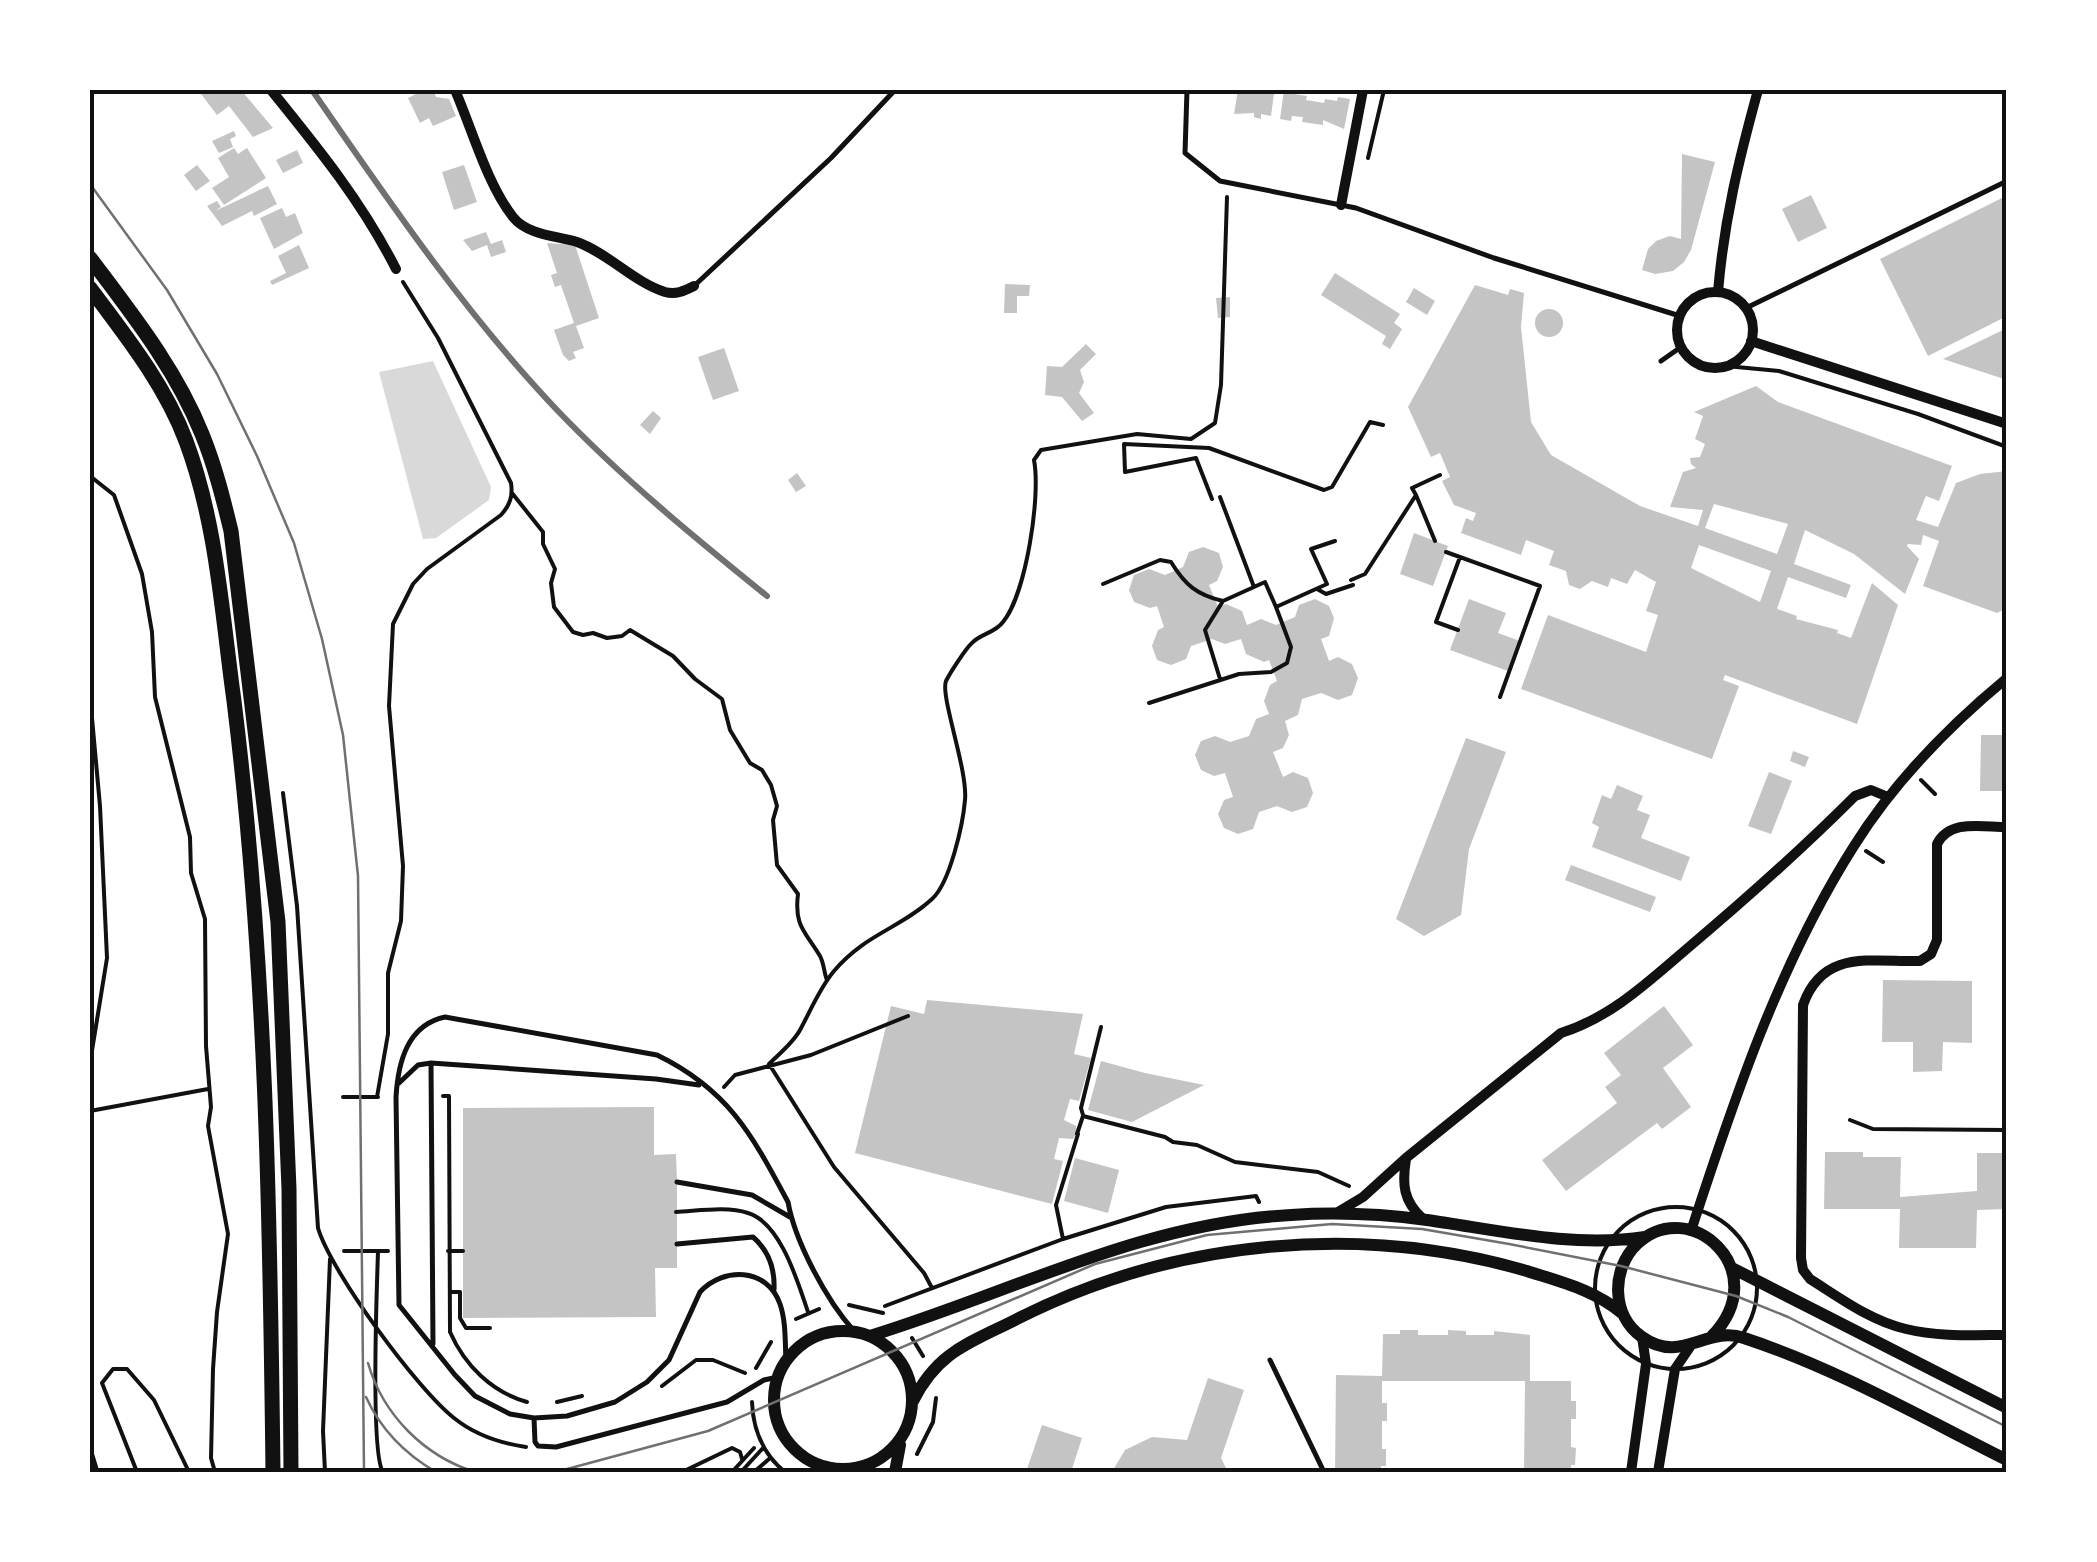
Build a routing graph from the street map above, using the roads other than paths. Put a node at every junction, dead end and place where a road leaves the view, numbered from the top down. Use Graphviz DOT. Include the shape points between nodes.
graph roads {
  1 [pos="271,90"];
  2 [pos="455,90"];
  3 [pos="895,90"];
  4 [pos="1187,90"];
  5 [pos="1363,90"];
  6 [pos="1758,90"];
  7 [pos="2007,180"];
  8 [pos="1341,205"];
  9 [pos="90,258"];
  10 [pos="396,269"];
  11 [pos="694,286"];
  12 [pos="90,288"];
  13 [pos="1718,292"];
  14 [pos="1746,308"];
  15 [pos="1680,316"];
  16 [pos="1751,342"];
  17 [pos="1681,347"];
  18 [pos="1661,361"];
  19 [pos="2007,424"];
  20 [pos="2007,678"];
  21 [pos="1888,798"];
  22 [pos="2007,826"];
  23 [pos="430,1063"];
  24 [pos="396,1085"];
  25 [pos="702,1086"];
  26 [pos="1406,1158"];
  27 [pos="676,1182"];
  28 [pos="1333,1214"];
  29 [pos="790,1217"];
  30 [pos="1423,1219"];
  31 [pos="1691,1230"];
  32 [pos="1645,1237"];
  33 [pos="677,1244"];
  34 [pos="1732,1268"];
  35 [pos="774,1292"];
  36 [pos="1623,1314"];
  37 [pos="854,1331"];
  38 [pos="2007,1334"];
  39 [pos="870,1336"];
  40 [pos="1712,1336"];
  41 [pos="1642,1338"];
  42 [pos="433,1347"];
  43 [pos="1690,1347"];
  44 [pos="786,1360"];
  45 [pos="1270,1360"];
  46 [pos="778,1377"];
  47 [pos="913,1401"];
  48 [pos="2007,1408"];
  49 [pos="534,1418"];
  50 [pos="902,1439"];
  51 [pos="90,1449"];
  52 [pos="807,1460"];
  53 [pos="2007,1460"];
  54 [pos="843,1471"];
  55 [pos="97,1472"];
  56 [pos="273,1472"];
  57 [pos="295,1472"];
  58 [pos="796,1472"];
  59 [pos="895,1472"];
  60 [pos="1324,1472"];
  61 [pos="1631,1472"];
  62 [pos="1658,1472"];
  1 -- 10 [label="street" via="344,180"];
  2 -- 11 [label="street" via="516,222 598,252 663,292 679,294"];
  3 -- 11 [label="lane"];
  4 -- 8 [label="lane" via="1185,153 1220,181"];
  5 -- 8 [label="street"];
  6 -- 13 [label="street" via="1730,195"];
  7 -- 14 [label="lane"];
  8 -- 15 [label="lane"];
  9 -- 57 [label="main road" via="181,390 217,475 231,531 278,922"];
  12 -- 56 [label="main road" via="144,362 185,438 212,538 258,928"];
  13 -- 14 [label="street"];
  13 -- 15 [label="street" via="1695,298"];
  14 -- 16 [label="street"];
  15 -- 17 [label="street"];
  16 -- 17 [label="street" via="1737,361 1716,368 1695,362"];
  16 -- 19 [label="street"];
  17 -- 18 [label="lane"];
  20 -- 21 [label="street" via="1940,738"];
  21 -- 26 [label="street" via="1871,790 1856,796 1626,1000 1561,1033"];
  21 -- 31 [label="street" via="1827,891 1786,976 1752,1052"];
  22 -- 38 [label="street" via="1944,832 1937,844 1938,940 1931,954 1920,961 1838,964 1809,987 1801,1125 1801,1258 1810,1279 1908,1330"];
  23 -- 24 [label="lane"];
  23 -- 25 [label="lane"];
  23 -- 42 [label="lane"];
  24 -- 25 [label="lane" via="412,1038 444,1017 657,1055"];
  24 -- 42 [label="lane" via="398,1296"];
  25 -- 29 [label="lane" via="743,1122"];
  26 -- 28 [label="street"];
  26 -- 30 [label="street" via="1404,1190"];
  27 -- 29 [label="lane" via="752,1195"];
  28 -- 30 [label="street"];
  28 -- 39 [label="street" via="1167,1234 1092,1254"];
  29 -- 37 [label="lane" via="829,1298"];
  30 -- 32 [label="street" via="1507,1232"];
  31 -- 32 [label="street"];
  31 -- 34 [label="street" via="1709,1239"];
  32 -- 36 [label="street" via="1618,1276"];
  33 -- 35 [label="lane" via="753,1237 769,1259"];
  34 -- 40 [label="street" via="1733,1306"];
  34 -- 48 [label="street"];
  35 -- 44 [label="lane"];
  35 -- 49 [label="lane" via="738,1273 708,1284 670,1360 647,1382 597,1408"];
  36 -- 41 [label="street"];
  36 -- 47 [label="street" via="1505,1265 1378,1244 1211,1254 1136,1272 1030,1313 937,1363"];
  37 -- 39 [label="street"];
  37 -- 44 [label="street" via="809,1338"];
  39 -- 47 [label="street" via="898,1359"];
  40 -- 43 [label="street"];
  40 -- 53 [label="street" via="1740,1336 1809,1364"];
  41 -- 43 [label="street"];
  41 -- 61 [label="street" via="1646,1364"];
  42 -- 49 [label="lane" via="475,1396"];
  43 -- 62 [label="street" via="1675,1369"];
  44 -- 46 [label="street"];
  45 -- 60 [label="lane"];
  46 -- 49 [label="lane" via="727,1402 556,1447 534,1442"];
  46 -- 52 [label="street" via="780,1427"];
  47 -- 50 [label="street"];
  50 -- 54 [label="street" via="886,1456"];
  50 -- 59 [label="street"];
  51 -- 55 [label="lane"];
  52 -- 54 [label="street"];
  52 -- 58 [label="street"];
}
